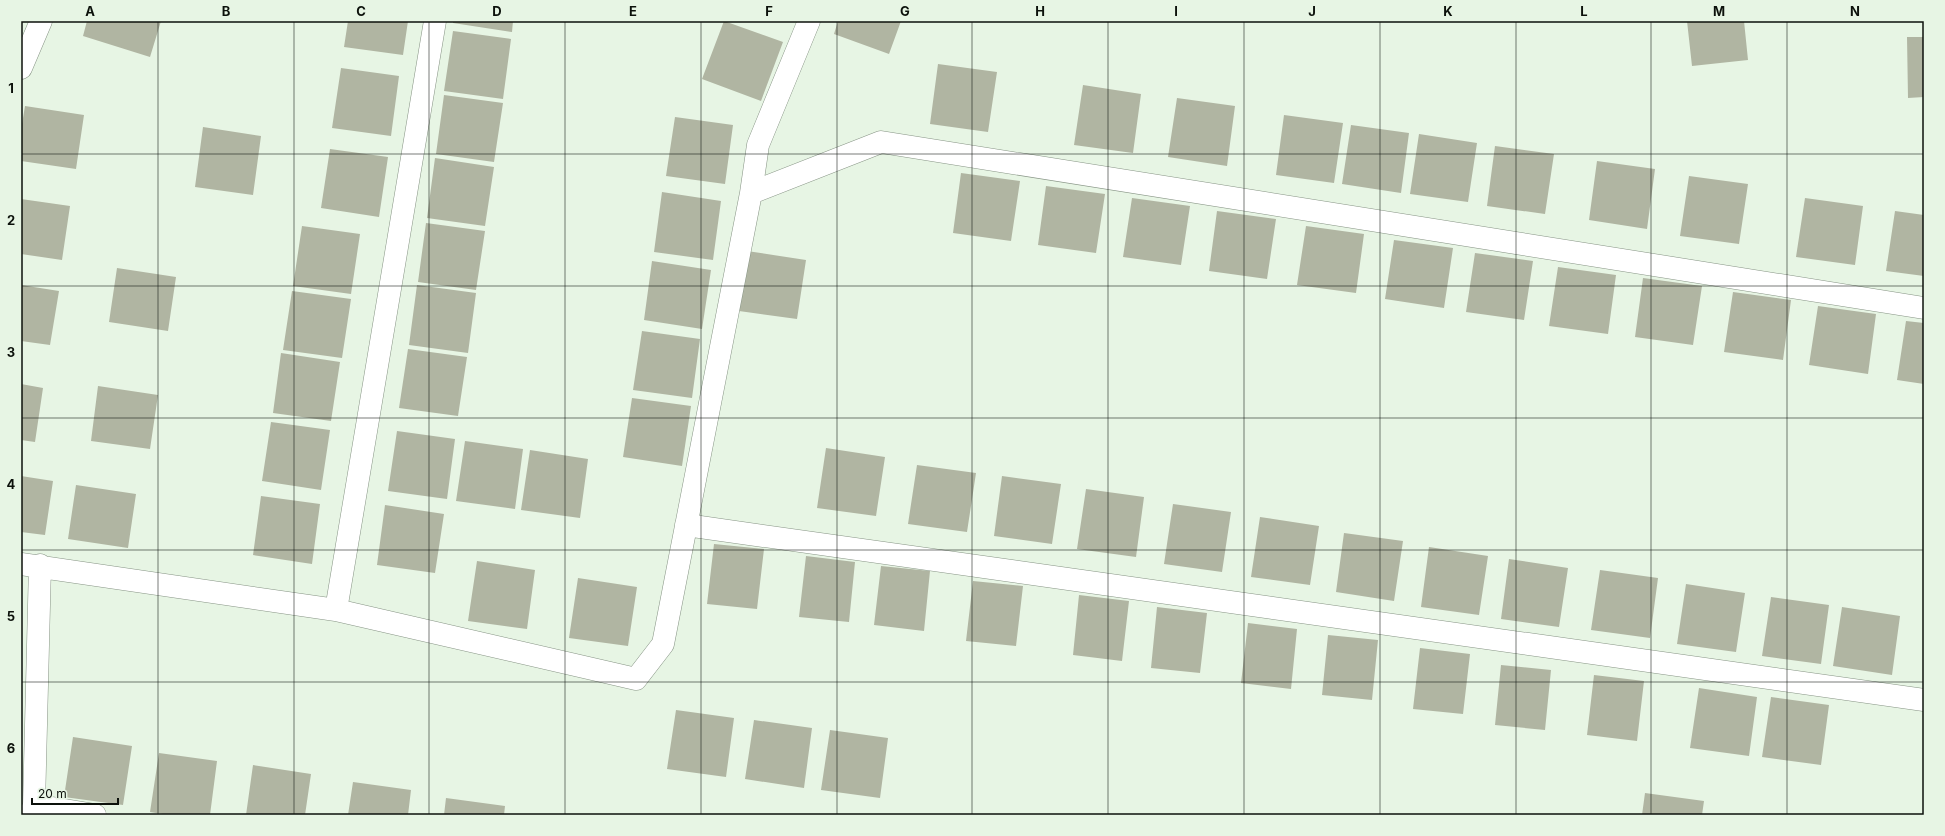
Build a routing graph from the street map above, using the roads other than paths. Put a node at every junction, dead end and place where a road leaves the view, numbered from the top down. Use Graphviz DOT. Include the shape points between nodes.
graph roads {
  1 [pos="40,21"];
  2 [pos="435,21"];
  3 [pos="809,21"];
  4 [pos="21,68"];
  5 [pos="751,193"];
  6 [pos="1924,308"];
  7 [pos="686,525"];
  8 [pos="30,564"];
  9 [pos="336,610"];
  10 [pos="1924,700"];
  11 [pos="32,810"];
  12 [pos="95,815"];
  1 -- 4 [label="street"];
  2 -- 9 [label="street"];
  3 -- 5 [label="street" via="758,144"];
  5 -- 6 [label="street" via="881,142"];
  5 -- 7 [label="street"];
  7 -- 9 [label="street" via="663,644 636,679"];
  7 -- 10 [label="street"];
  8 -- 9 [label="street"];
  8 -- 11 [label="street"];
  11 -- 12 [label="street"];
}
